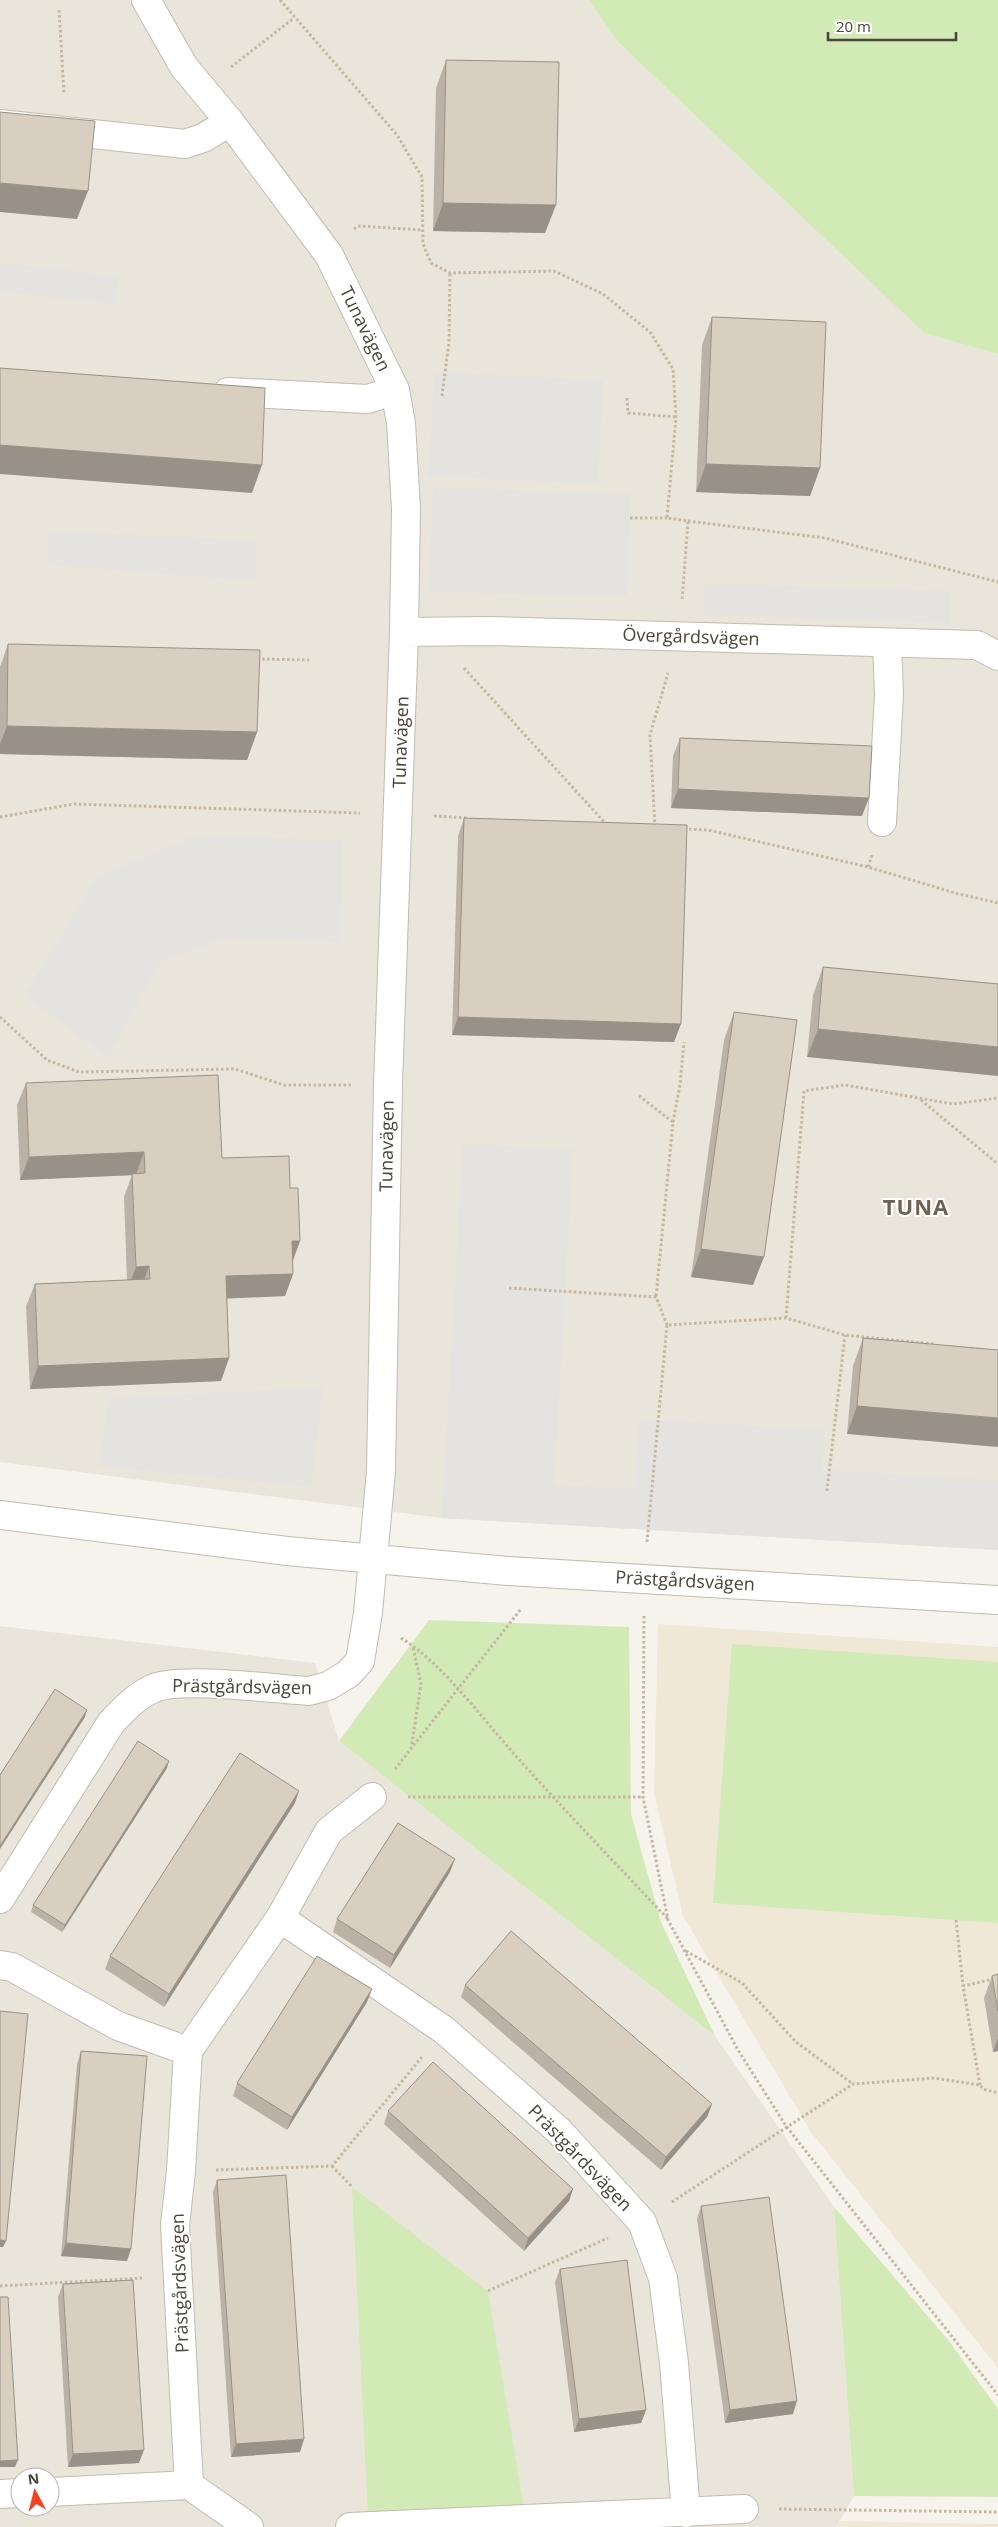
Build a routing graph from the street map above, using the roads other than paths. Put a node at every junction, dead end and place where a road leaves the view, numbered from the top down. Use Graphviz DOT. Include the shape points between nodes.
graph roads {
  1 [pos="146,0"];
  2 [pos="230,122"];
  3 [pos="0,124"];
  4 [pos="395,390"];
  5 [pos="199,391"];
  6 [pos="404,632"];
  7 [pos="887,643"];
  8 [pos="988,651"];
  9 [pos="882,822"];
  10 [pos="0,1515"];
  11 [pos="372,1558"];
  12 [pos="998,1600"];
  13 [pos="372,1797"];
  14 [pos="0,1899"];
  15 [pos="280,1918"];
  16 [pos="0,1965"];
  17 [pos="188,2051"];
  18 [pos="189,2485"];
  19 [pos="60,2491"];
  20 [pos="744,2509"];
  21 [pos="686,2513"];
  22 [pos="642,2520"];
  23 [pos="249,2527"];
  24 [pos="350,2527"];
  1 -- 2 [label="street, Tunavägen" via="184,67"];
  2 -- 3 [label="street" via="203,138 185,144"];
  2 -- 4 [label="street, Tunavägen" via="329,255"];
  4 -- 5 [label="street" via="368,399"];
  4 -- 6 [label="street, Tunavägen" via="401,423 406,509"];
  6 -- 7 [label="street, Övergårdsvägen"];
  6 -- 11 [label="street, Tunavägen" via="388,1085 381,1471"];
  7 -- 8 [label="street, Övergårdsvägen"];
  7 -- 9 [label="street" via="889,694"];
  10 -- 11 [label="street, Prästgårdsvägen" via="287,1551"];
  11 -- 12 [label="street, Prästgårdsvägen" via="508,1571"];
  11 -- 14 [label="street, Prästgårdsvägen" via="360,1662 348,1674 328,1686 309,1691 176,1683 153,1688 129,1704 111,1723"];
  13 -- 15 [label="street" via="329,1831"];
  15 -- 17 [label="street"];
  15 -- 21 [label="street, Prästgårdsvägen" via="444,2030 558,2132 642,2222 663,2278 674,2363"];
  16 -- 17 [label="street" via="12,1967 118,2026"];
  17 -- 18 [label="street, Prästgårdsvägen" via="175,2225"];
  18 -- 19 [label="street"];
  18 -- 23 [label="street"];
  20 -- 21 [label="street"];
  21 -- 22 [label="street"];
  22 -- 24 [label="street"];
}
